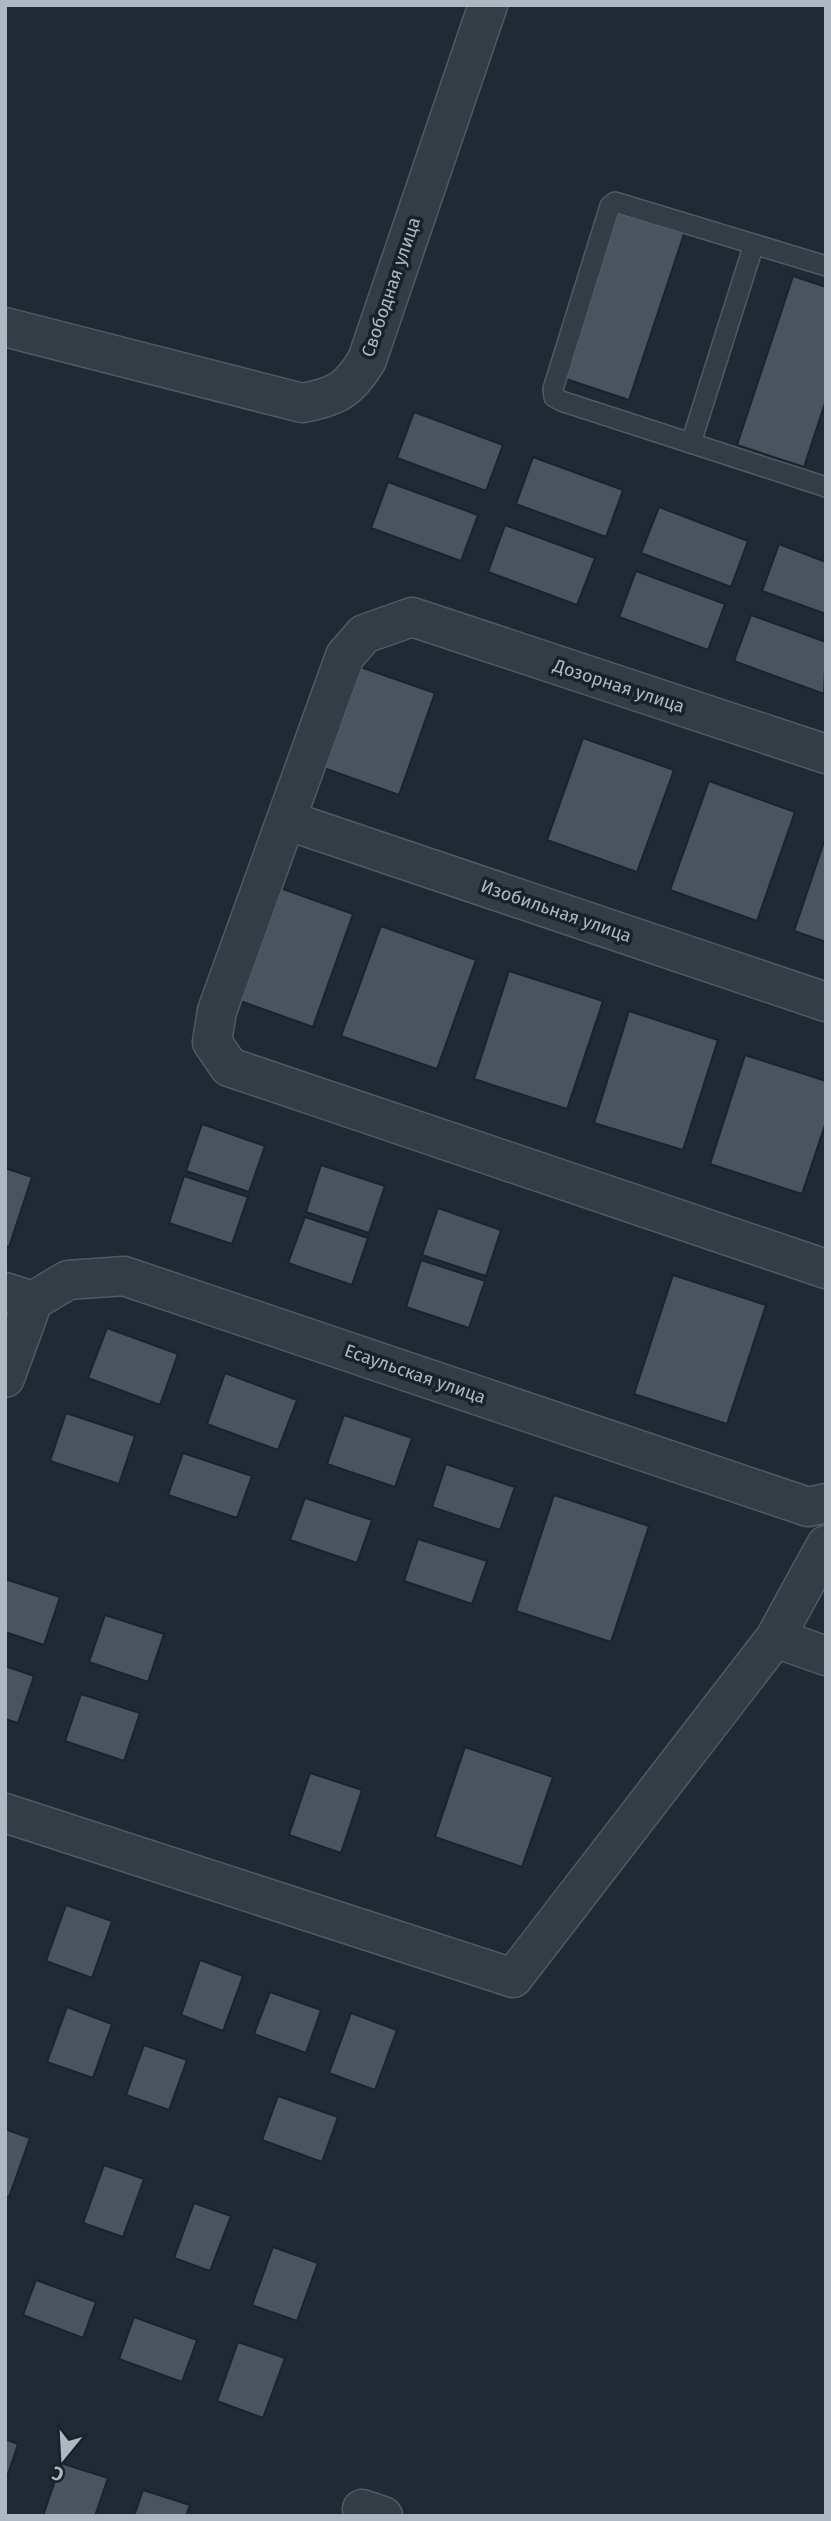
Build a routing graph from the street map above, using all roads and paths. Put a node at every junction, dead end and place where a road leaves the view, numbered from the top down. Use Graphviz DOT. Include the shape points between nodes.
graph roads {
  1 [pos="488,5"];
  2 [pos="754,244"];
  3 [pos="826,266"];
  4 [pos="5,327"];
  5 [pos="691,443"];
  6 [pos="826,487"];
  7 [pos="826,754"];
  8 [pos="286,820"];
  9 [pos="826,1002"];
  10 [pos="826,1269"];
  11 [pos="19,1297"];
  12 [pos="5,1378"];
  13 [pos="826,1503"];
  14 [pos="826,1545"];
  15 [pos="775,1638"];
  16 [pos="826,1656"];
  17 [pos="5,1813"];
  1 -- 4 [label="street, Свободная улица" via="367,360 355,381 339,393 302,403"];
  2 -- 3 [label="lane"];
  2 -- 5 [label="lane"];
  2 -- 5 [label="lane" via="627,203 610,206 553,389 555,397"];
  5 -- 6 [label="lane"];
  7 -- 8 [label="street, Дозорная улица" via="412,617 364,634 345,656"];
  8 -- 9 [label="street, Изобильная улица"];
  8 -- 10 [label="street" via="218,1011 212,1042 229,1067"];
  11 -- 12 [label="street"];
  11 -- 13 [label="street, Есаульская улица" via="68,1280 124,1276 808,1507"];
  14 -- 15 [label="street"];
  15 -- 16 [label="street"];
  15 -- 17 [label="street" via="513,1978"];
}
